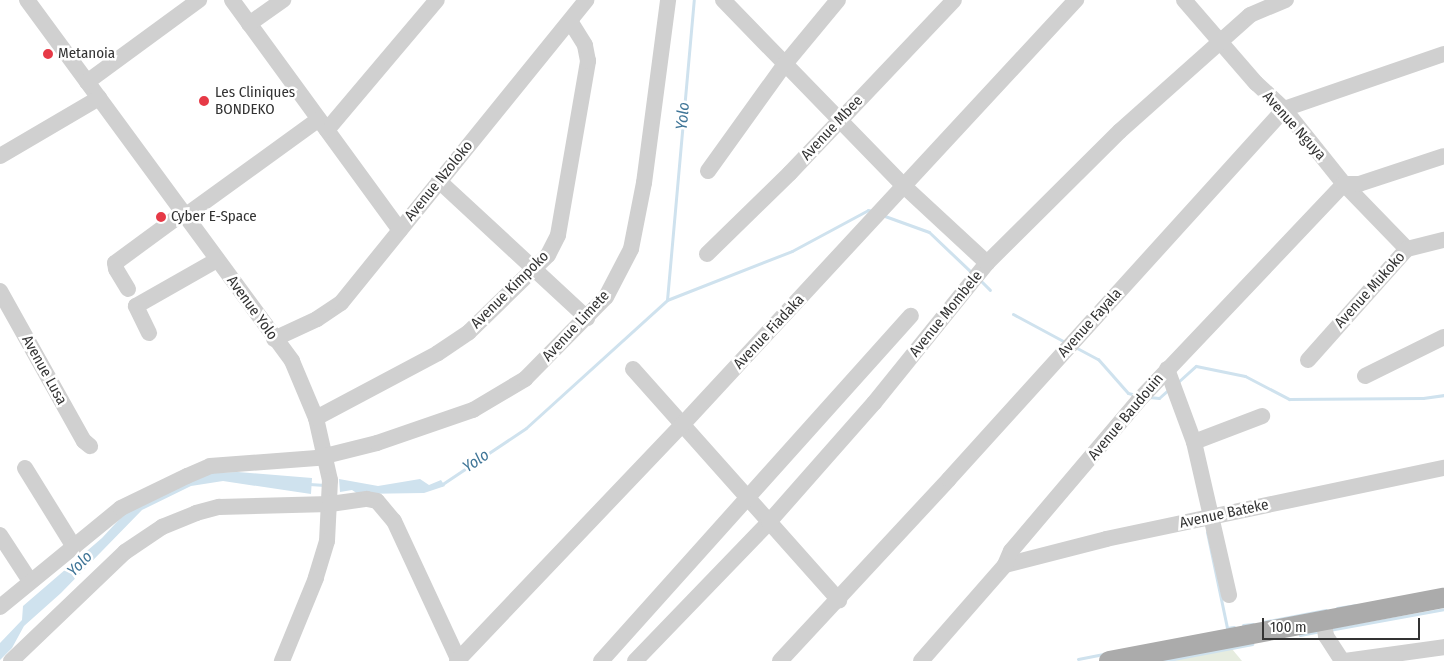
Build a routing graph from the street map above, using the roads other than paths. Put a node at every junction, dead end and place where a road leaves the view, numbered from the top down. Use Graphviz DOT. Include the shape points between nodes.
graph roads {
  1 [pos="27,0"];
  2 [pos="199,0"];
  3 [pos="232,0"];
  4 [pos="283,0"];
  5 [pos="437,0"];
  6 [pos="586,0"];
  7 [pos="668,0"];
  8 [pos="838,0"];
  9 [pos="954,0"];
  10 [pos="1076,0"];
  11 [pos="1286,0"];
  12 [pos="732,4"];
  13 [pos="1194,4"];
  14 [pos="570,21"];
  15 [pos="250,24"];
  16 [pos="1222,41"];
  17 [pos="1444,54"];
  18 [pos="784,64"];
  19 [pos="87,82"];
  20 [pos="99,98"];
  21 [pos="1284,109"];
  22 [pos="839,120"];
  23 [pos="323,125"];
  24 [pos="0,156"];
  25 [pos="1444,156"];
  26 [pos="708,170"];
  27 [pos="439,181"];
  28 [pos="1344,184"];
  29 [pos="905,187"];
  30 [pos="184,214"];
  31 [pos="400,230"];
  32 [pos="1444,240"];
  33 [pos="1407,249"];
  34 [pos="707,254"];
  35 [pos="217,260"];
  36 [pos="536,268"];
  37 [pos="978,273"];
  38 [pos="128,290"];
  39 [pos="0,291"];
  40 [pos="911,316"];
  41 [pos="587,318"];
  42 [pos="148,333"];
  43 [pos="1444,337"];
  44 [pos="274,339"];
  45 [pos="1308,360"];
  46 [pos="633,369"];
  47 [pos="1365,376"];
  48 [pos="1171,381"];
  49 [pos="1262,416"];
  50 [pos="316,418"];
  51 [pos="682,425"];
  52 [pos="1194,442"];
  53 [pos="90,446"];
  54 [pos="327,456"];
  55 [pos="25,468"];
  56 [pos="1444,468"];
  57 [pos="330,493"];
  58 [pos="746,497"];
  59 [pos="1210,517"];
  60 [pos="769,522"];
  61 [pos="0,536"];
  62 [pos="74,547"];
  63 [pos="1005,565"];
  64 [pos="30,581"];
  65 [pos="1229,595"];
  66 [pos="1444,598"];
  67 [pos="839,600"];
  68 [pos="0,607"];
  69 [pos="1323,620"];
  70 [pos="1437,652"];
  71 [pos="1352,660"];
  72 [pos="11,661"];
  73 [pos="282,661"];
  74 [pos="458,661"];
  75 [pos="601,661"];
  76 [pos="635,661"];
  77 [pos="780,661"];
  78 [pos="921,661"];
  79 [pos="1109,661"];
  1 -- 19 [label="street, Avenue Yolo"];
  2 -- 19 [label="street"];
  3 -- 15 [label="street"];
  4 -- 15 [label="street"];
  5 -- 23 [label="street"];
  6 -- 14 [label="street, Avenue Nzoloko"];
  7 -- 41 [label="street, Avenue Limete" via="644,183 631,249 606,297"];
  8 -- 18 [label="street"];
  9 -- 22 [label="street, Avenue Mbee"];
  10 -- 29 [label="street, Avenue Fiadaka"];
  11 -- 16 [label="street, Avenue Mombele" via="1250,15"];
  12 -- 18 [label="street"];
  13 -- 16 [label="street, Avenue Nguya"];
  14 -- 27 [label="street, Avenue Nzoloko"];
  14 -- 36 [label="street, Avenue Kimpoko" via="585,46 588,62 558,235 548,255"];
  15 -- 23 [label="street"];
  16 -- 21 [label="street, Avenue Nguya" via="1256,84"];
  16 -- 37 [label="street, Avenue Mombele" via="1120,131"];
  17 -- 21 [label="street, Avenue Fayala"];
  18 -- 22 [label="street"];
  18 -- 26 [label="street"];
  19 -- 20 [label="street, Avenue Yolo"];
  20 -- 24 [label="street"];
  20 -- 30 [label="street, Avenue Yolo"];
  21 -- 28 [label="street, Avenue Nguya"];
  21 -- 67 [label="street, Avenue Fayala"];
  22 -- 29 [label="street"];
  22 -- 34 [label="street, Avenue Mbee" via="735,230"];
  23 -- 30 [label="street"];
  23 -- 31 [label="street"];
  25 -- 28 [label="street" via="1359,184"];
  27 -- 31 [label="street, Avenue Nzoloko"];
  27 -- 36 [label="street"];
  28 -- 33 [label="street, Avenue Nguya"];
  28 -- 48 [label="street, Avenue Baudouin"];
  29 -- 37 [label="street"];
  29 -- 51 [label="street, Avenue Fiadaka"];
  30 -- 35 [label="street, Avenue Yolo"];
  30 -- 38 [label="street" via="115,263"];
  31 -- 44 [label="street, Avenue Nzoloko" via="341,303 318,319"];
  32 -- 33 [label="street, Avenue Mukoko"];
  33 -- 45 [label="street, Avenue Mukoko"];
  35 -- 42 [label="street" via="136,306"];
  35 -- 44 [label="street, Avenue Yolo"];
  36 -- 41 [label="street"];
  36 -- 50 [label="street, Avenue Kimpoko" via="469,332 438,353"];
  37 -- 60 [label="street, Avenue Mombele" via="874,403"];
  39 -- 53 [label="street, Avenue Lusa" via="84,442"];
  40 -- 58 [label="street"];
  41 -- 54 [label="street, Avenue Limete" via="525,378 473,410 404,435"];
  43 -- 47 [label="street"];
  44 -- 50 [label="street, Avenue Yolo" via="292,361"];
  46 -- 51 [label="street"];
  48 -- 52 [label="street"];
  48 -- 63 [label="street, Avenue Baudouin" via="1143,396 1011,552"];
  49 -- 52 [label="street"];
  50 -- 54 [label="street, Avenue Yolo"];
  51 -- 58 [label="street"];
  51 -- 74 [label="street, Avenue Fiadaka"];
  52 -- 59 [label="street"];
  54 -- 57 [label="street, Avenue Yolo"];
  54 -- 62 [label="street, Avenue Limete" via="270,464 210,466 121,508"];
  55 -- 62 [label="street"];
  56 -- 59 [label="street, Avenue Bateke"];
  57 -- 72 [label="street" via="219,507 162,527 125,552"];
  57 -- 73 [label="street, Avenue Yolo" via="327,541 316,578"];
  57 -- 74 [label="street" via="377,501 385,508 394,521"];
  58 -- 60 [label="street"];
  58 -- 75 [label="street"];
  59 -- 63 [label="street, Avenue Bateke" via="1057,550"];
  59 -- 65 [label="street"];
  60 -- 67 [label="street"];
  60 -- 76 [label="street, Avenue Mombele"];
  61 -- 64 [label="street"];
  62 -- 64 [label="street, Avenue Limete"];
  63 -- 78 [label="street, Avenue Baudouin"];
  64 -- 68 [label="street, Avenue Limete"];
  66 -- 69 [label="main road"];
  67 -- 77 [label="street, Avenue Fayala"];
  69 -- 71 [label="street" via="1326,636"];
  69 -- 79 [label="main road"];
  70 -- 71 [label="street"];
}
